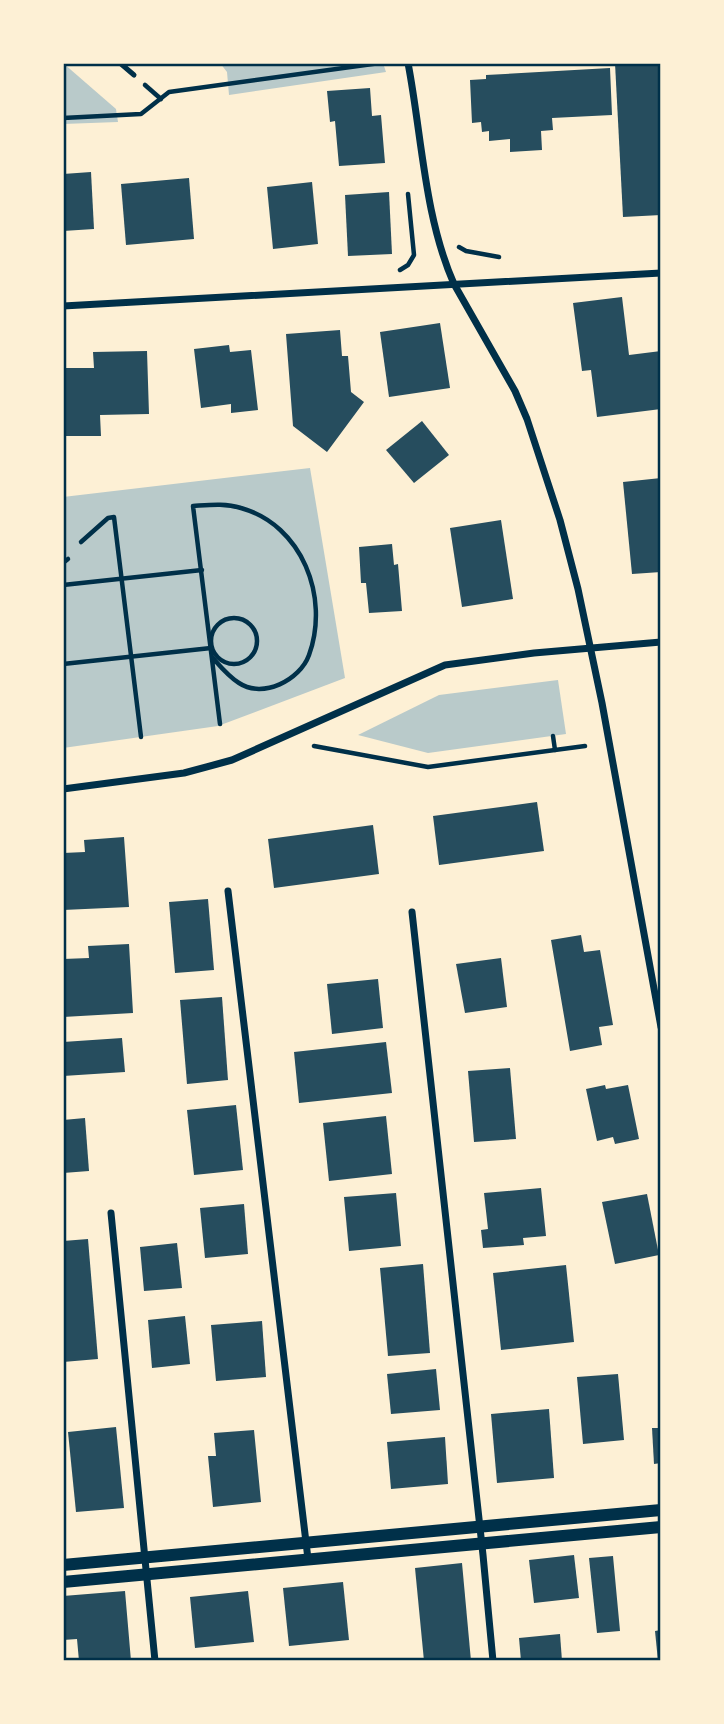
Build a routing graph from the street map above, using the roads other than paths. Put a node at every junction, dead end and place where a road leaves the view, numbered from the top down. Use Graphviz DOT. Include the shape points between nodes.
graph roads {
  1 [pos="120,63"];
  2 [pos="408,63"];
  3 [pos="134,75"];
  4 [pos="661,273"];
  5 [pos="454,284"];
  6 [pos="63,306"];
  7 [pos="661,642"];
  8 [pos="591,648"];
  9 [pos="63,789"];
  10 [pos="228,891"];
  11 [pos="412,912"];
  12 [pos="661,1027"];
  13 [pos="111,1213"];
  14 [pos="661,1510"];
  15 [pos="479,1527"];
  16 [pos="661,1527"];
  17 [pos="306,1543"];
  18 [pos="481,1543"];
  19 [pos="145,1558"];
  20 [pos="308,1559"];
  21 [pos="63,1565"];
  22 [pos="146,1574"];
  23 [pos="63,1582"];
  24 [pos="155,1661"];
  25 [pos="492,1661"];
  1 -- 3 [label="lane"];
  2 -- 5 [label="street" via="435,229"];
  4 -- 5 [label="street"];
  5 -- 6 [label="street"];
  5 -- 8 [label="street" via="527,419 560,520"];
  7 -- 8 [label="street"];
  8 -- 9 [label="street" via="445,665 232,760 184,773"];
  8 -- 12 [label="street"];
  10 -- 17 [label="street"];
  11 -- 15 [label="street"];
  13 -- 19 [label="street"];
  14 -- 15 [label="street"];
  15 -- 17 [label="street"];
  15 -- 18 [label="street"];
  16 -- 18 [label="street"];
  17 -- 19 [label="street"];
  17 -- 20 [label="street"];
  18 -- 20 [label="street"];
  18 -- 25 [label="street"];
  19 -- 21 [label="street"];
  19 -- 22 [label="street"];
  20 -- 22 [label="street"];
  22 -- 23 [label="street"];
  22 -- 24 [label="street"];
}
